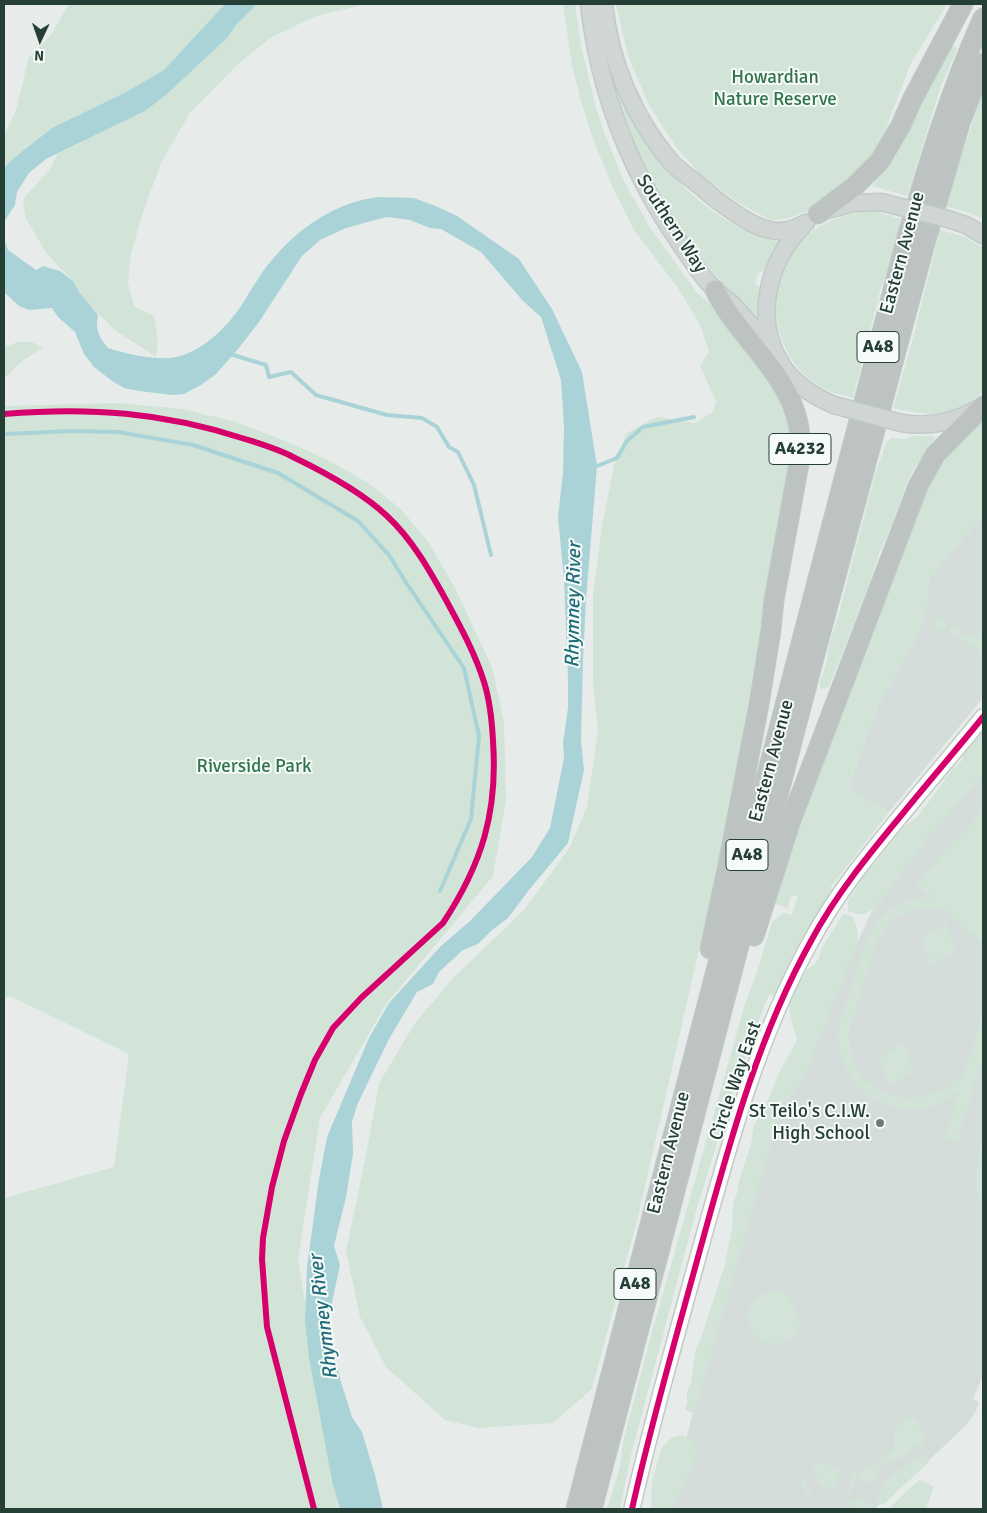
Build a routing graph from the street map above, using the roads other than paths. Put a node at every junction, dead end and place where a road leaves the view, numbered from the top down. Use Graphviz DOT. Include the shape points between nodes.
graph roads {
  1 [pos="588,4"];
  2 [pos="604,4"];
  3 [pos="963,4"];
  4 [pos="983,18"];
  5 [pos="983,63"];
  6 [pos="812,219"];
  7 [pos="983,235"];
  8 [pos="715,290"];
  9 [pos="781,363"];
  10 [pos="983,405"];
  11 [pos="771,630"];
  12 [pos="983,717"];
  13 [pos="701,1061"];
  14 [pos="576,1509"];
  15 [pos="592,1509"];
  16 [pos="632,1509"];
  1 -- 8 [label="main road, Southern Way / A4232" via="603,83 633,163 672,233"];
  2 -- 6 [label="main road, Southern Way" via="615,58 628,93 644,125 672,164 727,208 762,227 787,231"];
  3 -- 6 [label="highway" via="886,153 868,175"];
  4 -- 13 [label="highway, Eastern Avenue / A48" via="946,108 920,192"];
  5 -- 13 [label="highway, Eastern Avenue / A48" via="937,197"];
  6 -- 7 [label="main road, Southern Way, bridge" via="853,203 881,202 948,219"];
  6 -- 9 [label="main road" via="788,244 778,260 767,294 770,332"];
  8 -- 9 [label="main road, Southern Way / A4232" via="731,303"];
  8 -- 11 [label="highway, A4232" via="783,387 795,413 800,435 800,458"];
  9 -- 10 [label="main road, Southern Way, bridge" via="803,387 834,405 901,423 955,420"];
  9 -- 11 [label="highway, A48" via="801,404 807,426 808,451 782,593"];
  10 -- 13 [label="highway, A48" via="935,454 918,486 790,823 739,984"];
  11 -- 13 [label="highway, A48" via="704,978"];
  12 -- 16 [label="street, Circle Way East" via="840,894 812,939 782,999 734,1126 654,1415"];
  13 -- 14 [label="highway, Eastern Avenue / A48"];
  13 -- 15 [label="highway, Eastern Avenue / A48"];
}
